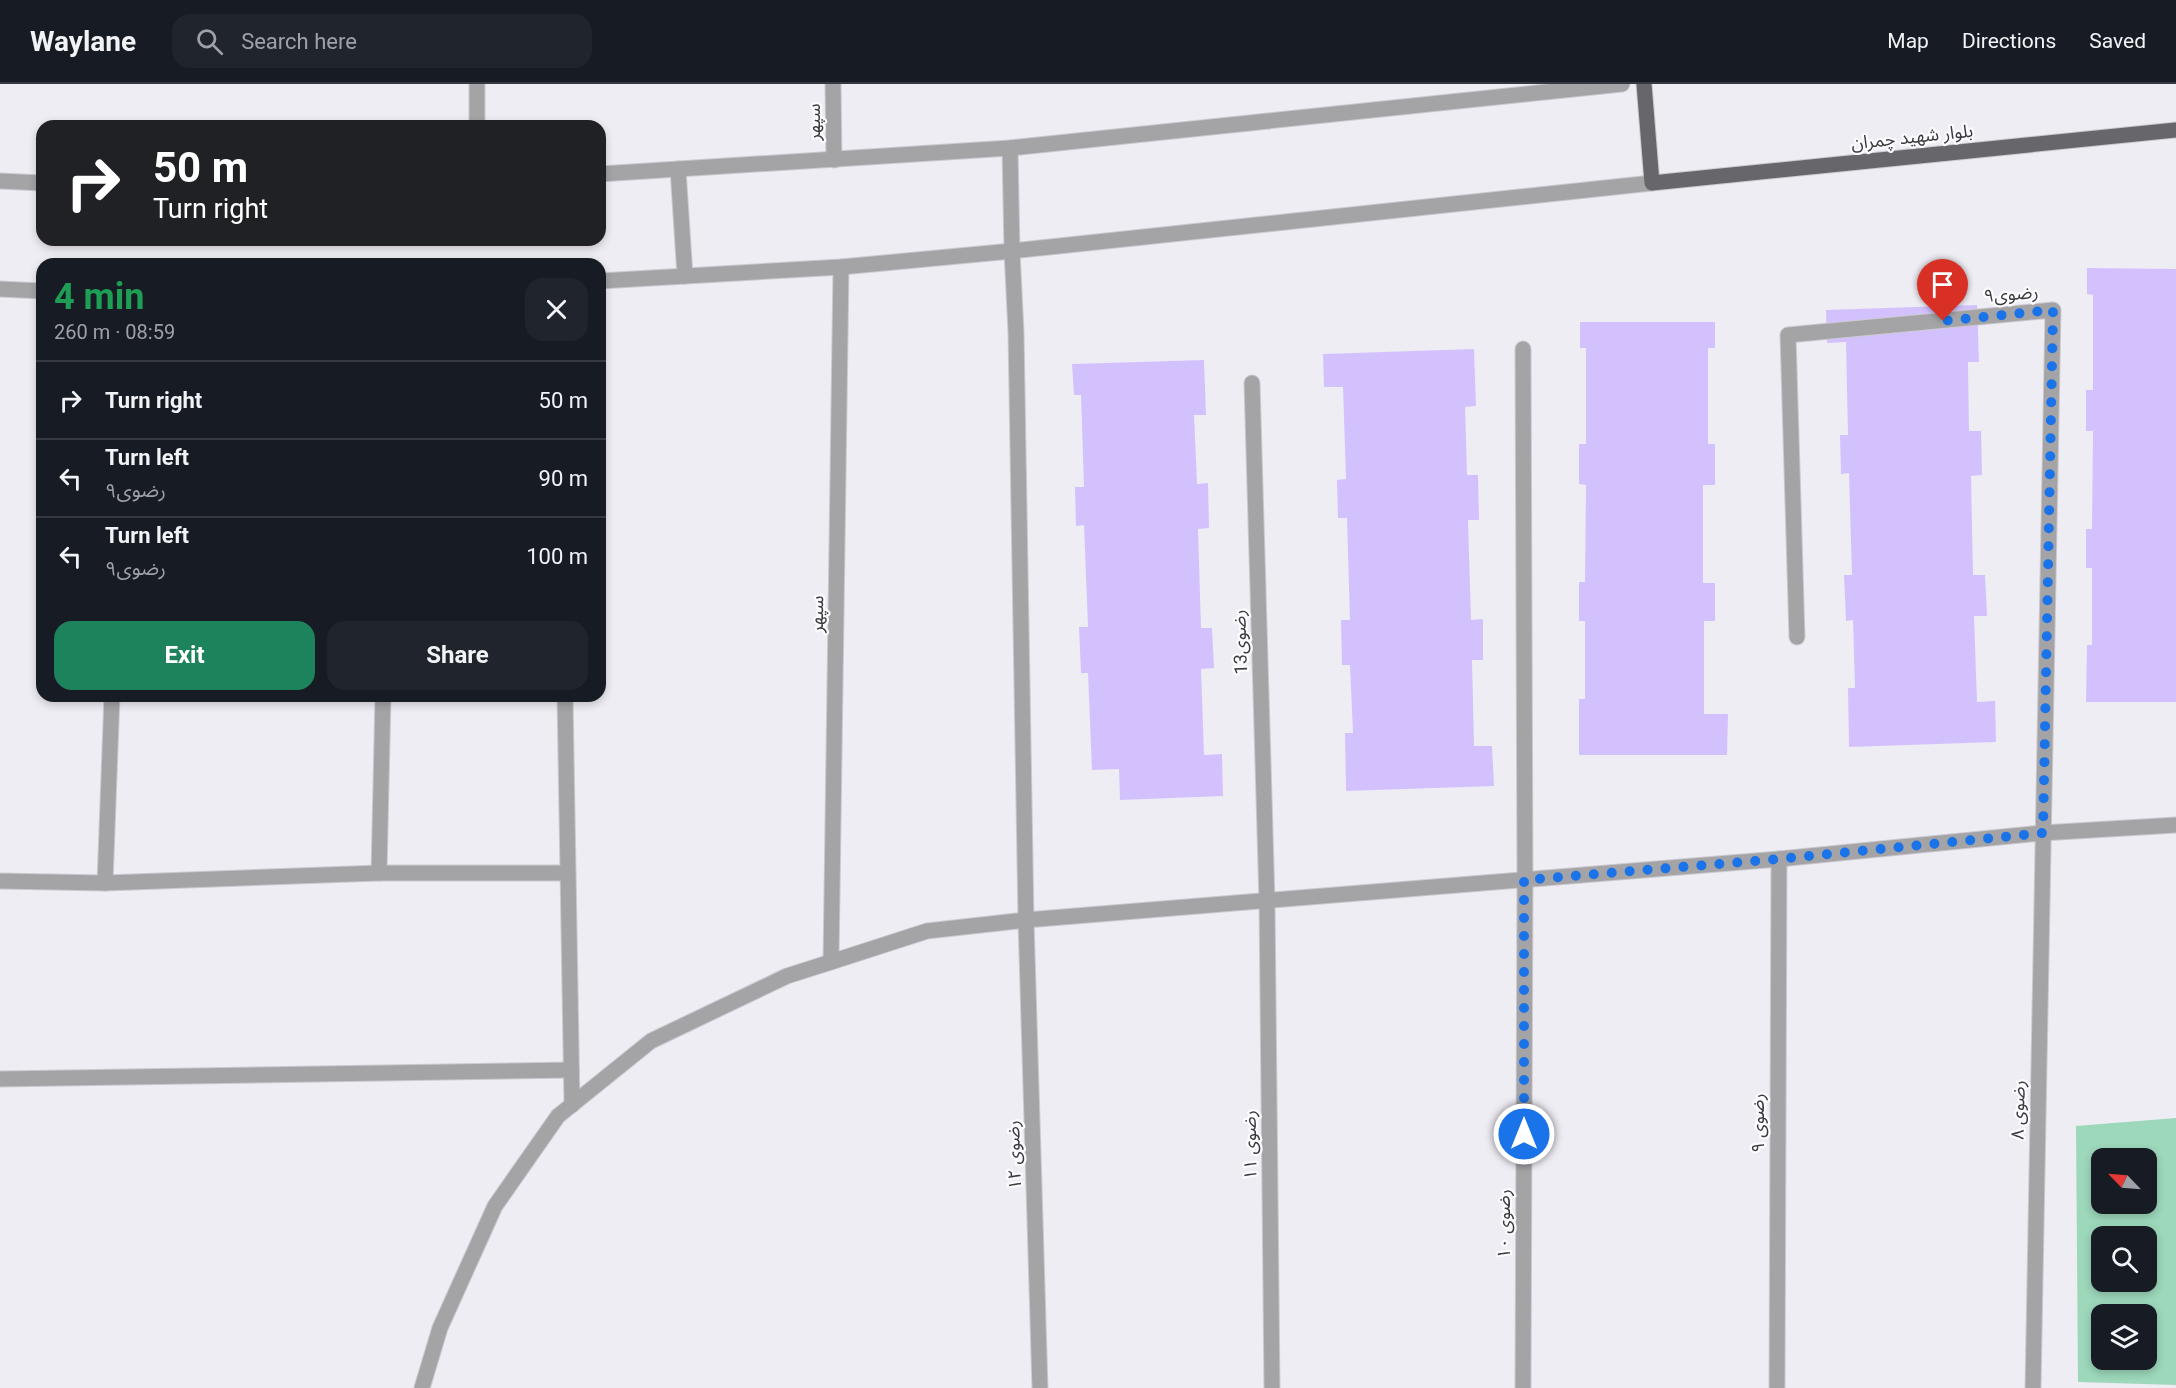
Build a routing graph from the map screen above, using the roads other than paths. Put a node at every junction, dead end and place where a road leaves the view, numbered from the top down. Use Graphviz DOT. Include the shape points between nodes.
graph roads {
  1 [pos="477,84"];
  2 [pos="833,84"];
  3 [pos="1622,84"];
  4 [pos="1644,84"];
  5 [pos="477,120"];
  6 [pos="2176,130"];
  7 [pos="1010,148"];
  8 [pos="834,160"];
  9 [pos="678,169"];
  10 [pos="606,174"];
  11 [pos="0,181"];
  12 [pos="36,183"];
  13 [pos="1652,183"];
  14 [pos="1012,251"];
  15 [pos="841,267"];
  16 [pos="685,276"];
  17 [pos="606,281"];
  18 [pos="0,289"];
  19 [pos="36,291"];
  20 [pos="1523,349"];
  21 [pos="1252,383"];
  22 [pos="1797,637"];
  23 [pos="112,702"];
  24 [pos="383,702"];
  25 [pos="565,702"];
  26 [pos="2176,825"];
  27 [pos="2043,833"];
  28 [pos="1779,859"];
  29 [pos="379,873"];
  30 [pos="568,873"];
  31 [pos="1524,880"];
  32 [pos="0,881"];
  33 [pos="105,883"];
  34 [pos="1267,901"];
  35 [pos="1026,920"];
  36 [pos="831,962"];
  37 [pos="571,1070"];
  38 [pos="0,1079"];
  39 [pos="572,1105"];
  40 [pos="422,1388"];
  41 [pos="1040,1388"];
  42 [pos="1272,1388"];
  43 [pos="1522,1388"];
  44 [pos="1777,1388"];
  45 [pos="2033,1388"];
  1 -- 5 [label="street"];
  2 -- 8 [label="street, سپهر"];
  3 -- 7 [label="street"];
  4 -- 13 [label="main road"];
  6 -- 13 [label="main road, بلوار شهید چمران"];
  7 -- 8 [label="street"];
  7 -- 14 [label="street, رضوی ۱۲"];
  8 -- 9 [label="street"];
  9 -- 10 [label="street"];
  9 -- 16 [label="street"];
  11 -- 12 [label="street"];
  13 -- 14 [label="street"];
  14 -- 15 [label="street"];
  14 -- 35 [label="street, رضوی ۱۲"];
  15 -- 16 [label="street"];
  15 -- 36 [label="street, سپهر"];
  16 -- 17 [label="street"];
  18 -- 19 [label="street"];
  20 -- 31 [label="street, رضوی ۱۰"];
  21 -- 34 [label="street, رضوی13"];
  22 -- 27 [label="street, رضوی۹" via="1788,335 2053,310"];
  23 -- 33 [label="street"];
  24 -- 29 [label="street"];
  25 -- 30 [label="street"];
  26 -- 27 [label="street"];
  27 -- 28 [label="street"];
  27 -- 45 [label="street, رضوی ۸"];
  28 -- 31 [label="street"];
  28 -- 44 [label="street, رضوی ۹"];
  29 -- 30 [label="street"];
  29 -- 33 [label="street"];
  30 -- 37 [label="street"];
  31 -- 34 [label="street"];
  31 -- 43 [label="street, رضوی ۱۰"];
  32 -- 33 [label="street"];
  34 -- 35 [label="street"];
  34 -- 42 [label="street, رضوی ۱۱"];
  35 -- 36 [label="street" via="927,931"];
  35 -- 41 [label="street, رضوی ۱۲"];
  36 -- 39 [label="street" via="787,976 651,1041"];
  37 -- 38 [label="street"];
  37 -- 39 [label="street"];
  39 -- 40 [label="street" via="558,1116 495,1206 440,1328"];
}
